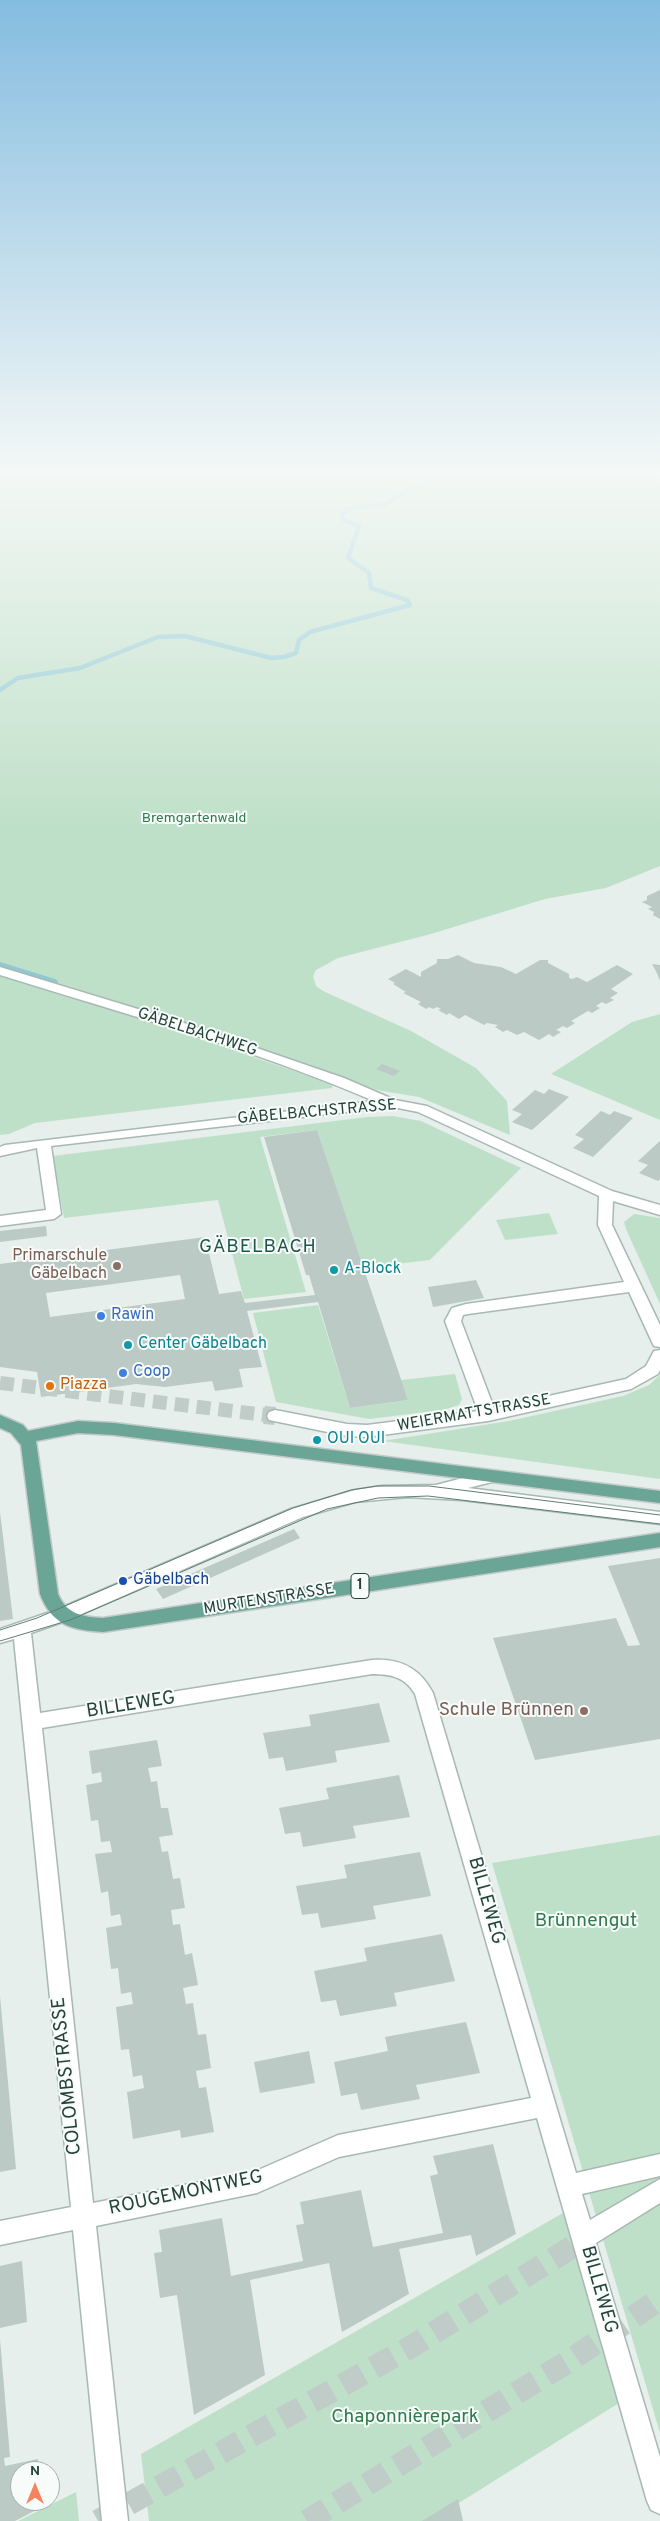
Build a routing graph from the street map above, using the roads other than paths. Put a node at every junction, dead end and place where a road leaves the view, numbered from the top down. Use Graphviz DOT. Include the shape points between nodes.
graph roads {
  1 [pos="0,971"];
  2 [pos="391,1104"];
  3 [pos="43,1143"];
  4 [pos="0,1152"];
  5 [pos="607,1194"];
  6 [pos="660,1210"];
  7 [pos="0,1221"];
  8 [pos="634,1286"];
  9 [pos="660,1342"];
  10 [pos="660,1355"];
  11 [pos="488,1415"];
  12 [pos="275,1416"];
  13 [pos="0,1421"];
  14 [pos="25,1437"];
  15 [pos="490,1477"];
  16 [pos="434,1490"];
  17 [pos="660,1497"];
  18 [pos="660,1518"];
  19 [pos="660,1540"];
  20 [pos="62,1615"];
  21 [pos="22,1630"];
  22 [pos="0,1636"];
  23 [pos="32,1722"];
  24 [pos="544,2106"];
  25 [pos="660,2165"];
  26 [pos="568,2186"];
  27 [pos="660,2190"];
  28 [pos="82,2216"];
  29 [pos="0,2233"];
  30 [pos="583,2238"];
  31 [pos="660,2502"];
  32 [pos="114,2521"];
  1 -- 2 [label="street, GÄBELBACHWEG" via="191,1030 339,1082"];
  2 -- 3 [label="street, GÄBELBACHSTRASSE"];
  2 -- 5 [label="street, GÄBELBACHSTRASSE" via="422,1109"];
  3 -- 4 [label="street, GÄBELBACHSTRASSE"];
  3 -- 7 [label="street" via="54,1214"];
  5 -- 6 [label="street, GÄBELBACHSTRASSE"];
  5 -- 8 [label="street" via="605,1225"];
  8 -- 9 [label="street"];
  8 -- 11 [label="street" via="457,1312 453,1321"];
  10 -- 11 [label="street, WEIERMATTSTRASSE" via="652,1370 632,1383"];
  11 -- 12 [label="street, WEIERMATTSTRASSE" via="367,1432"];
  13 -- 14 [label="main road"];
  14 -- 15 [label="main road" via="78,1427 96,1427"];
  14 -- 20 [label="main road" via="31,1448 49,1594"];
  15 -- 16 [label="street"];
  15 -- 17 [label="main road"];
  16 -- 18 [label="street"];
  16 -- 20 [label="street" via="378,1492 325,1502"];
  19 -- 20 [label="main road, MURTENSTRASSE / 1" via="104,1625 78,1623"];
  20 -- 21 [label="street"];
  21 -- 22 [label="street"];
  21 -- 23 [label="street, COLOMBSTRASSE"];
  23 -- 24 [label="street, BILLEWEG" via="372,1667 390,1667 412,1676 424,1693"];
  23 -- 28 [label="street, COLOMBSTRASSE"];
  24 -- 26 [label="street, BILLEWEG"];
  24 -- 28 [label="street, ROUGEMONTWEG" via="338,2146 257,2182"];
  25 -- 26 [label="street"];
  26 -- 30 [label="street, BILLEWEG"];
  27 -- 30 [label="street"];
  28 -- 29 [label="street, ROUGEMONTWEG"];
  28 -- 32 [label="street, COLOMBSTRASSE"];
  30 -- 31 [label="street, BILLEWEG"];
}
